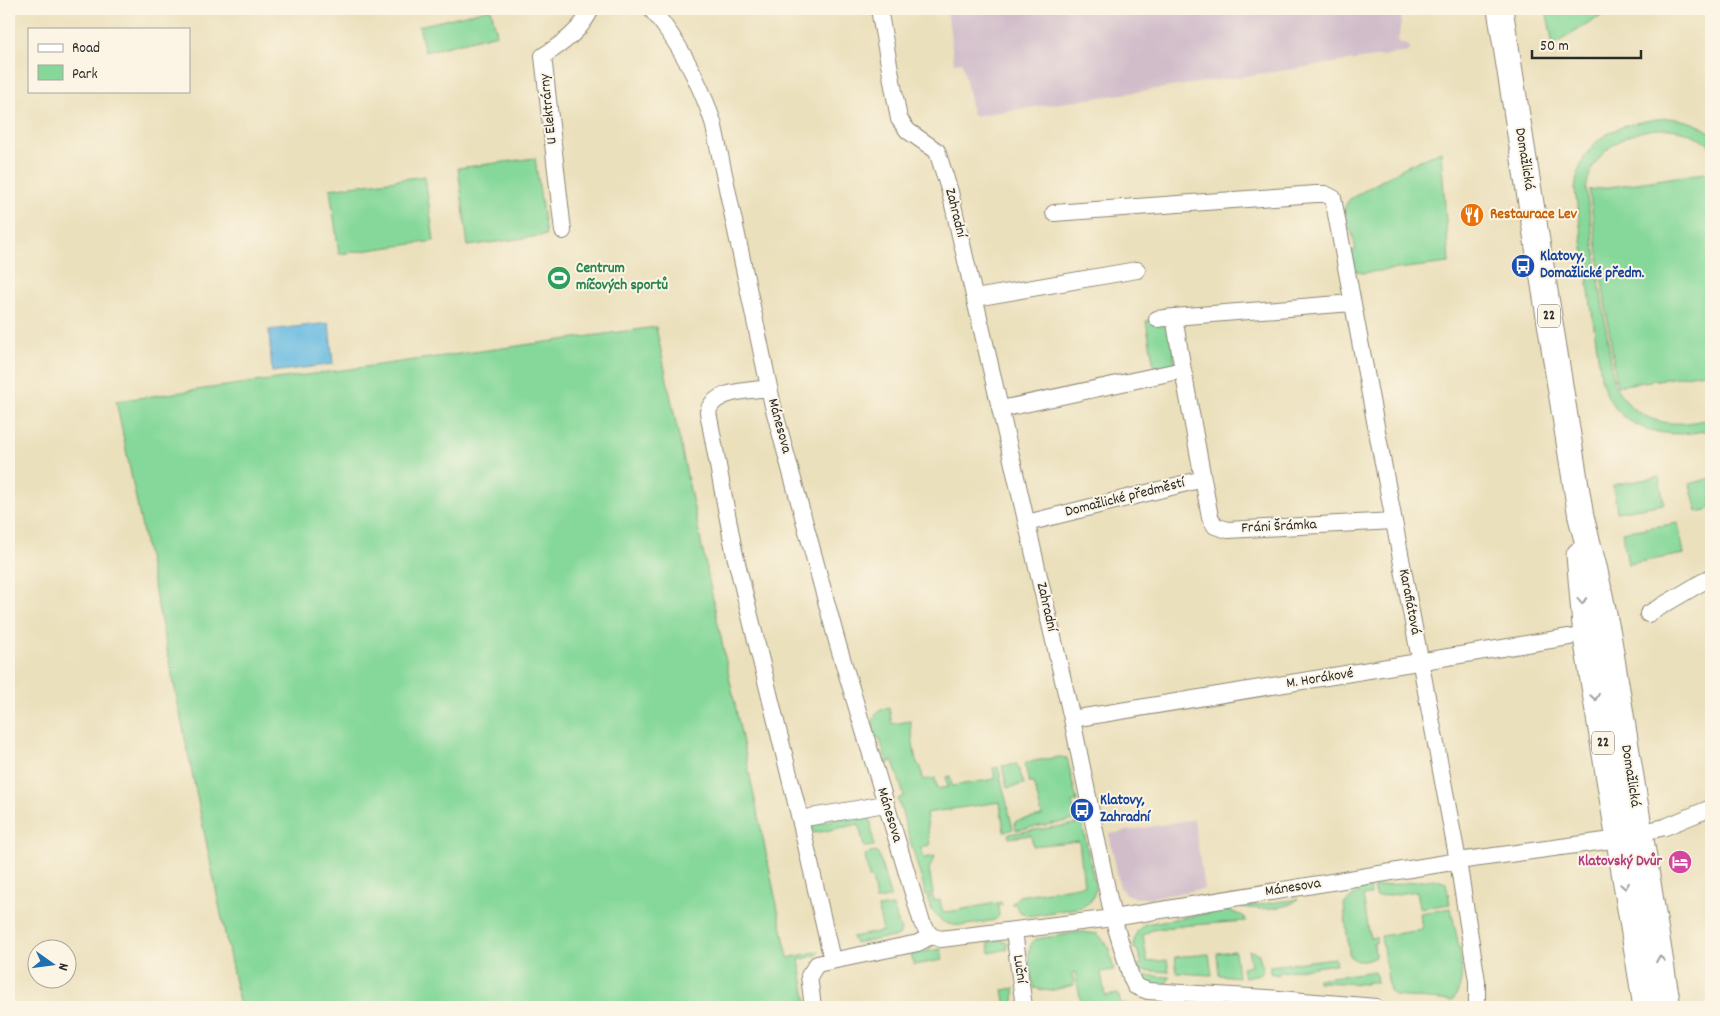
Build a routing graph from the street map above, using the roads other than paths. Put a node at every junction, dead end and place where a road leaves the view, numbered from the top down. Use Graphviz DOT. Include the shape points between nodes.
graph roads {
  1 [pos="591,9"];
  2 [pos="651,9"];
  3 [pos="879,9"];
  4 [pos="1500,9"];
  5 [pos="1054,213"];
  6 [pos="563,231"];
  7 [pos="1137,270"];
  8 [pos="975,298"];
  9 [pos="1352,303"];
  10 [pos="1174,317"];
  11 [pos="1157,319"];
  12 [pos="1183,370"];
  13 [pos="769,388"];
  14 [pos="1001,409"];
  15 [pos="1203,479"];
  16 [pos="1394,521"];
  17 [pos="1027,523"];
  18 [pos="1711,577"];
  19 [pos="1648,614"];
  20 [pos="1569,637"];
  21 [pos="1420,663"];
  22 [pos="1072,719"];
  23 [pos="885,804"];
  24 [pos="1711,808"];
  25 [pos="800,819"];
  26 [pos="1628,835"];
  27 [pos="1458,861"];
  28 [pos="1113,918"];
  29 [pos="1014,931"];
  30 [pos="931,936"];
  31 [pos="832,960"];
  32 [pos="813,1007"];
  33 [pos="1024,1007"];
  34 [pos="1376,1007"];
  35 [pos="1477,1007"];
  36 [pos="1646,1007"];
  37 [pos="1668,1007"];
  1 -- 6 [label="street, U Elektrárny" via="575,34 543,56"];
  2 -- 13 [label="street, Mánesova" via="699,82 713,122"];
  3 -- 8 [label="street, Zahradní" via="897,115 908,131 934,147 940,155"];
  4 -- 26 [label="main road, Domažlická / 22" via="1581,517 1608,634"];
  5 -- 9 [label="street, Karafiátová" via="1325,194 1333,198"];
  7 -- 8 [label="street"];
  8 -- 14 [label="street, Zahradní"];
  9 -- 10 [label="street"];
  9 -- 16 [label="street, Karafiátová"];
  10 -- 11 [label="street"];
  10 -- 12 [label="street, Domažlické předměstí"];
  12 -- 14 [label="street"];
  12 -- 15 [label="street, Domažlické předměstí"];
  13 -- 23 [label="street, Mánesova" via="838,645"];
  13 -- 25 [label="street" via="720,397 710,405 708,412 734,551"];
  14 -- 17 [label="street, Zahradní"];
  15 -- 16 [label="street, Fráni Šrámka" via="1210,517 1221,529"];
  15 -- 17 [label="street, Domažlické předměstí"];
  16 -- 21 [label="street, Karafiátová"];
  17 -- 22 [label="street, Zahradní"];
  18 -- 19 [label="street"];
  20 -- 21 [label="street, M. Horákové"];
  21 -- 22 [label="street, M. Horákové"];
  21 -- 27 [label="street, Karafiátová"];
  22 -- 28 [label="street, Zahradní"];
  23 -- 25 [label="street"];
  23 -- 30 [label="street, Mánesova" via="922,923"];
  24 -- 26 [label="street, Mánesova" via="1665,826"];
  25 -- 31 [label="street"];
  26 -- 27 [label="street, Mánesova"];
  26 -- 36 [label="main road, Domažlická / 22, one-way"];
  37 -- 26 [label="main road, Domažlická / 22, one-way"];
  27 -- 28 [label="street, Mánesova"];
  27 -- 35 [label="street, Karafiátová" via="1477,981"];
  28 -- 29 [label="street, Mánesova"];
  28 -- 34 [label="street, Zahradní" via="1130,977 1141,990"];
  29 -- 30 [label="street, Mánesova" via="941,939"];
  29 -- 33 [label="street, Luční"];
  30 -- 31 [label="street" via="918,944"];
  31 -- 32 [label="street" via="817,964 810,971 808,982"];
}
